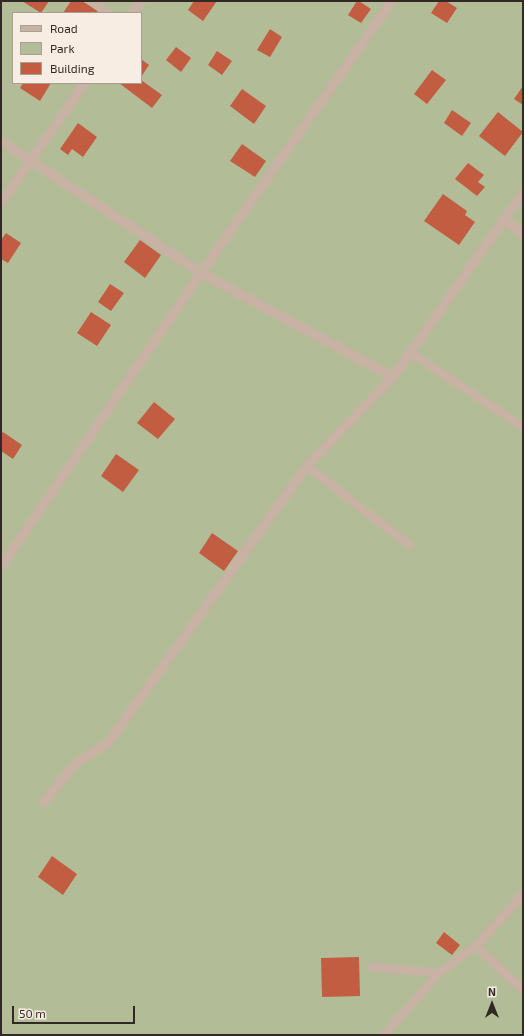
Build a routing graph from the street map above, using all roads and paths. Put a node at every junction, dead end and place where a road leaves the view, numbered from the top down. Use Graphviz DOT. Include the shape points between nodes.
graph roads {
  1 [pos="91,1"];
  2 [pos="141,1"];
  3 [pos="392,1"];
  4 [pos="107,12"];
  5 [pos="134,12"];
  6 [pos="84,84"];
  7 [pos="1,141"];
  8 [pos="31,161"];
  9 [pos="523,193"];
  10 [pos="1,203"];
  11 [pos="504,220"];
  12 [pos="523,234"];
  13 [pos="202,273"];
  14 [pos="411,353"];
  15 [pos="393,378"];
  16 [pos="523,427"];
  17 [pos="307,466"];
  18 [pos="409,545"];
  19 [pos="1,567"];
  20 [pos="44,802"];
  21 [pos="523,895"];
  22 [pos="476,946"];
  23 [pos="372,967"];
  24 [pos="438,973"];
  25 [pos="523,990"];
  26 [pos="384,1035"];
  1 -- 4 [label="lane"];
  2 -- 5 [label="street"];
  3 -- 13 [label="street"];
  6 -- 8 [label="street"];
  7 -- 8 [label="street"];
  8 -- 10 [label="street"];
  8 -- 13 [label="street"];
  9 -- 11 [label="street"];
  11 -- 12 [label="street"];
  11 -- 14 [label="street"];
  13 -- 15 [label="street"];
  13 -- 19 [label="street"];
  14 -- 15 [label="street"];
  14 -- 16 [label="lane"];
  15 -- 17 [label="street"];
  17 -- 18 [label="lane"];
  17 -- 20 [label="street" via="108,743 75,764"];
  21 -- 22 [label="street"];
  22 -- 24 [label="lane"];
  22 -- 25 [label="street"];
  23 -- 24 [label="lane"];
  24 -- 26 [label="lane"];
}
